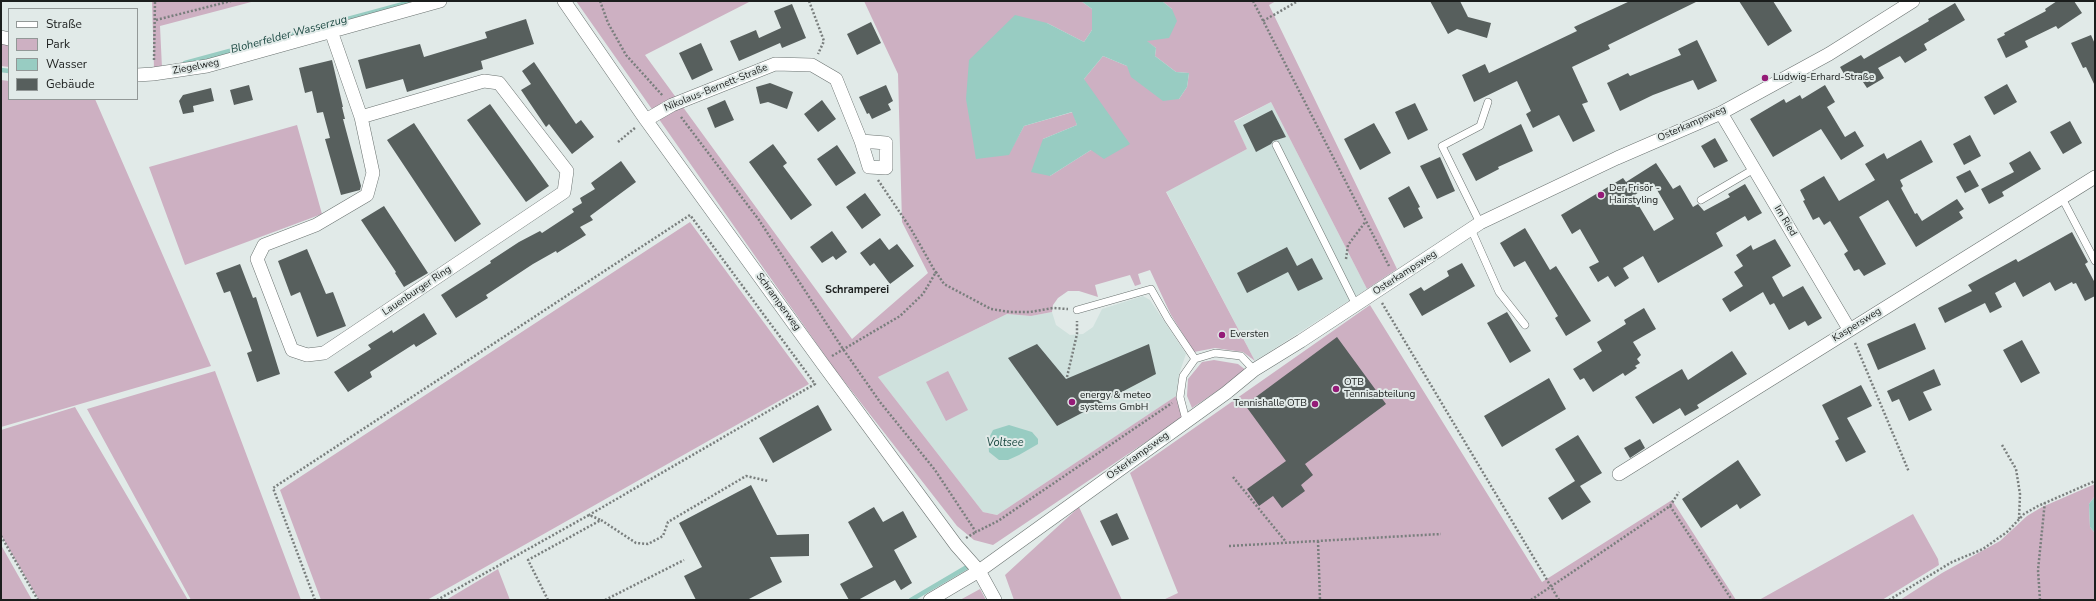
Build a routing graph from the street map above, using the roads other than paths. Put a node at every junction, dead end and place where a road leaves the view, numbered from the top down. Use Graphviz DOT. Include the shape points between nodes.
graph roads {
  1 [pos="440,1"];
  2 [pos="564,1"];
  3 [pos="1913,1"];
  4 [pos="331,30"];
  5 [pos="138,75"];
  6 [pos="1488,102"];
  7 [pos="1720,113"];
  8 [pos="361,117"];
  9 [pos="646,120"];
  10 [pos="861,141"];
  11 [pos="1276,144"];
  12 [pos="1754,169"];
  13 [pos="2095,177"];
  14 [pos="2062,198"];
  15 [pos="1701,200"];
  16 [pos="1476,226"];
  17 [pos="2095,261"];
  18 [pos="1356,305"];
  19 [pos="1076,310"];
  20 [pos="1525,326"];
  21 [pos="1850,330"];
  22 [pos="1195,359"];
  23 [pos="1254,370"];
  24 [pos="1186,420"];
  25 [pos="1619,474"];
  26 [pos="979,570"];
  27 [pos="930,600"];
  28 [pos="995,600"];
  1 -- 4 [label="street, Ziegelweg"];
  2 -- 9 [label="street, Schramperweg"];
  3 -- 7 [label="street, Osterkampsweg" via="1829,54"];
  4 -- 5 [label="street, Ziegelweg" via="207,66"];
  4 -- 8 [label="street, Lauenburger Ring"];
  6 -- 16 [label="lane" via="1480,126 1442,146"];
  7 -- 12 [label="street, Im Ried"];
  7 -- 16 [label="street, Osterkampsweg" via="1617,158"];
  8 -- 8 [label="street, Lauenburger Ring" via="373,174 367,195 316,225 264,245 257,259 292,350 307,355 324,353 564,192 566,171 499,83 484,81"];
  9 -- 10 [label="street, Nikolaus-Bernett-Straße" via="672,105 775,64 812,65 836,79"];
  9 -- 26 [label="street, Schramperweg" via="956,545"];
  10 -- 10 [label="street, Nikolaus-Bernett-Straße" via="869,166 886,168 886,143"];
  11 -- 18 [label="lane"];
  12 -- 15 [label="lane"];
  12 -- 21 [label="street, Im Ried"];
  13 -- 14 [label="street, Kaspersweg"];
  14 -- 17 [label="lane"];
  14 -- 21 [label="street, Kaspersweg"];
  16 -- 18 [label="street, Osterkampsweg"];
  16 -- 20 [label="lane" via="1499,292"];
  18 -- 23 [label="street, Osterkampsweg"];
  19 -- 22 [label="lane" via="1151,289"];
  21 -- 25 [label="street, Kaspersweg"];
  22 -- 23 [label="lane" via="1216,353 1242,356"];
  22 -- 24 [label="lane" via="1183,376 1180,397"];
  23 -- 24 [label="street, Osterkampsweg"];
  24 -- 26 [label="street, Osterkampsweg"];
  26 -- 27 [label="street, Osterkampsweg"];
  26 -- 28 [label="street, Schramperweg"];
}
